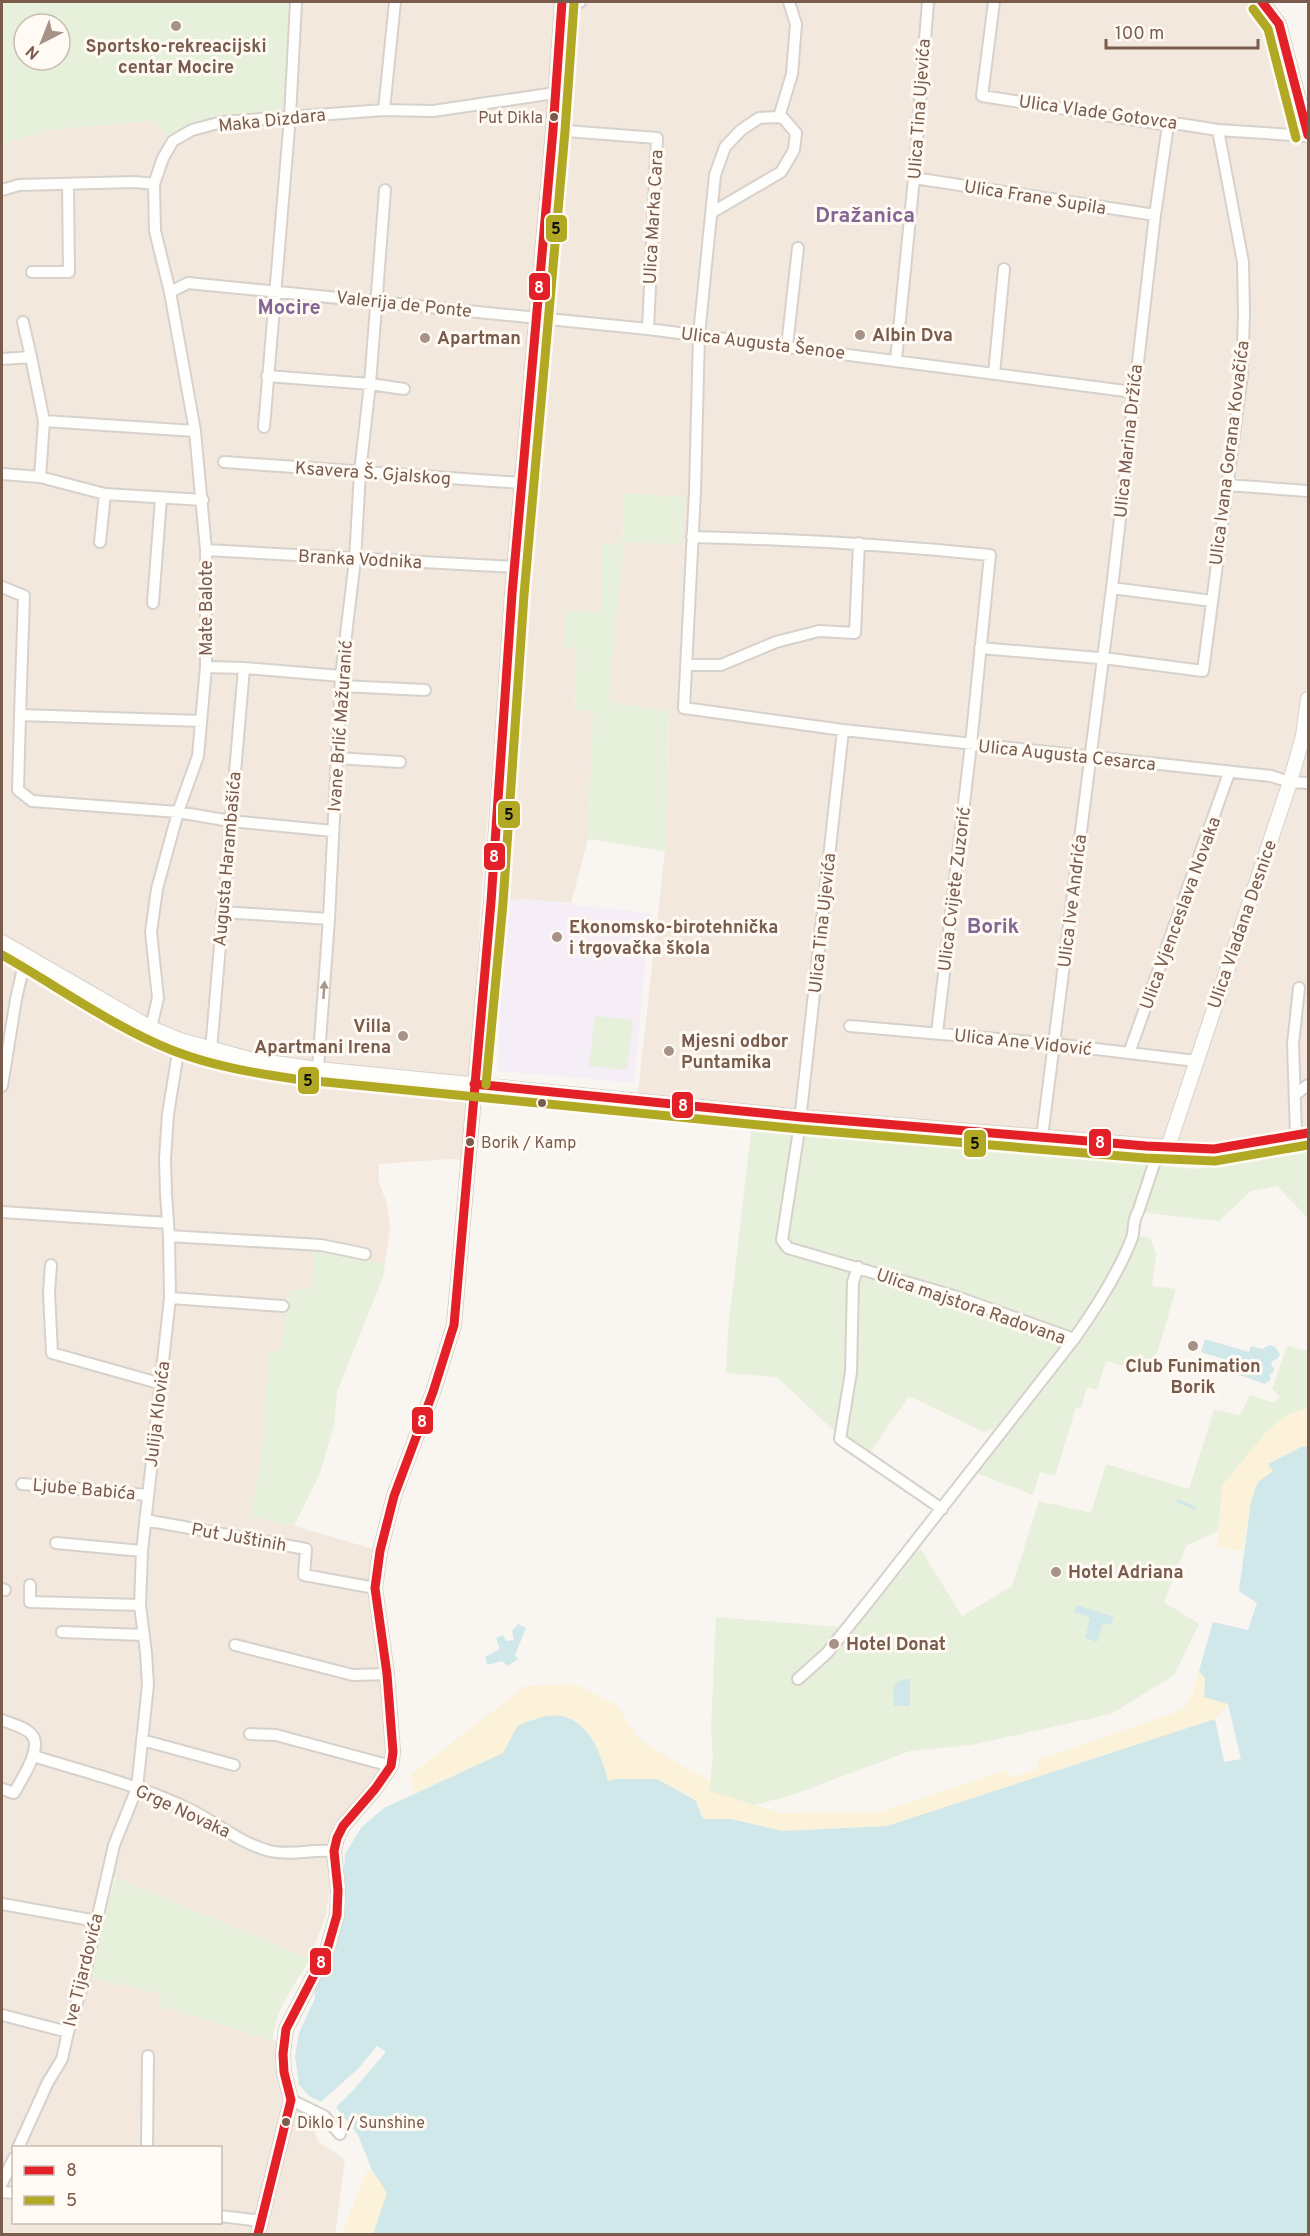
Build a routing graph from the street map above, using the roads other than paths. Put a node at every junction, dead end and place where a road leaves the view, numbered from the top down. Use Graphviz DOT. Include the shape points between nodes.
graph roads {
  1 [pos="296,2"];
  2 [pos="395,2"];
  3 [pos="562,2"];
  4 [pos="789,2"];
  5 [pos="928,2"];
  6 [pos="994,2"];
  7 [pos="1262,2"];
  8 [pos="555,93"];
  9 [pos="384,110"];
  10 [pos="290,117"];
  11 [pos="779,117"];
  12 [pos="1168,125"];
  13 [pos="553,130"];
  14 [pos="1218,130"];
  15 [pos="1308,136"];
  16 [pos="914,178"];
  17 [pos="68,184"];
  18 [pos="154,184"];
  19 [pos="2,190"];
  20 [pos="385,190"];
  21 [pos="711,213"];
  22 [pos="1155,215"];
  23 [pos="798,248"];
  24 [pos="1004,269"];
  25 [pos="32,272"];
  26 [pos="274,290"];
  27 [pos="170,292"];
  28 [pos="376,301"];
  29 [pos="535,317"];
  30 [pos="23,322"];
  31 [pos="648,329"];
  32 [pos="699,335"];
  33 [pos="787,346"];
  34 [pos="31,357"];
  35 [pos="2,359"];
  36 [pos="896,360"];
  37 [pos="994,374"];
  38 [pos="267,376"];
  39 [pos="370,384"];
  40 [pos="404,389"];
  41 [pos="1133,392"];
  42 [pos="44,421"];
  43 [pos="264,427"];
  44 [pos="195,431"];
  45 [pos="224,462"];
  46 [pos="360,472"];
  47 [pos="2,474"];
  48 [pos="40,477"];
  49 [pos="521,483"];
  50 [pos="1227,485"];
  51 [pos="1308,491"];
  52 [pos="105,494"];
  53 [pos="160,498"];
  54 [pos="203,500"];
  55 [pos="692,537"];
  56 [pos="100,542"];
  57 [pos="860,543"];
  58 [pos="206,550"];
  59 [pos="355,560"];
  60 [pos="514,567"];
  61 [pos="2,587"];
  62 [pos="1112,588"];
  63 [pos="1212,601"];
  64 [pos="153,603"];
  65 [pos="980,648"];
  66 [pos="1102,658"];
  67 [pos="686,665"];
  68 [pos="206,667"];
  69 [pos="244,668"];
  70 [pos="341,681"];
  71 [pos="425,690"];
  72 [pos="1308,699"];
  73 [pos="20,716"];
  74 [pos="201,721"];
  75 [pos="843,730"];
  76 [pos="970,744"];
  77 [pos="337,758"];
  78 [pos="1089,758"];
  79 [pos="400,762"];
  80 [pos="1229,773"];
  81 [pos="1290,782"];
  82 [pos="1308,783"];
  83 [pos="178,812"];
  84 [pos="230,821"];
  85 [pos="333,831"];
  86 [pos="222,912"];
  87 [pos="329,919"];
  88 [pos="2,942"];
  89 [pos="26,955"];
  90 [pos="1299,988"];
  91 [pos="850,1026"];
  92 [pos="151,1028"];
  93 [pos="937,1033"];
  94 [pos="180,1040"];
  95 [pos="1054,1044"];
  96 [pos="211,1050"];
  97 [pos="1129,1053"];
  98 [pos="1196,1061"];
  99 [pos="318,1069"];
  100 [pos="474,1084"];
  101 [pos="1308,1085"];
  102 [pos="2,1086"];
  103 [pos="1296,1094"];
  104 [pos="801,1117"];
  105 [pos="1308,1132"];
  106 [pos="1296,1135"];
  107 [pos="1042,1137"];
  108 [pos="1168,1147"];
  109 [pos="1155,1161"];
  110 [pos="2,1212"];
  111 [pos="168,1223"];
  112 [pos="169,1236"];
  113 [pos="365,1254"];
  114 [pos="51,1265"];
  115 [pos="858,1267"];
  116 [pos="170,1298"];
  117 [pos="283,1306"];
  118 [pos="1074,1339"];
  119 [pos="162,1384"];
  120 [pos="22,1484"];
  121 [pos="147,1495"];
  122 [pos="942,1509"];
  123 [pos="145,1520"];
  124 [pos="56,1543"];
  125 [pos="142,1551"];
  126 [pos="30,1585"];
  127 [pos="375,1588"];
  128 [pos="140,1605"];
  129 [pos="62,1632"];
  130 [pos="144,1635"];
  131 [pos="235,1646"];
  132 [pos="387,1674"];
  133 [pos="798,1678"];
  134 [pos="2,1720"];
  135 [pos="250,1734"];
  136 [pos="142,1740"];
  137 [pos="34,1756"];
  138 [pos="234,1765"];
  139 [pos="391,1766"];
  140 [pos="137,1788"];
  141 [pos="2,1789"];
  142 [pos="334,1851"];
  143 [pos="2,1904"];
  144 [pos="97,1921"];
  145 [pos="2,2015"];
  146 [pos="68,2032"];
  147 [pos="148,2056"];
  148 [pos="291,2100"];
  149 [pos="340,2134"];
  150 [pos="19,2146"];
  151 [pos="147,2146"];
  152 [pos="12,2162"];
  153 [pos="2,2183"];
  154 [pos="222,2217"];
  155 [pos="259,2228"];
  1 -- 10 [label="street"];
  2 -- 9 [label="street"];
  3 -- 8 [label="street"];
  4 -- 11 [label="street" via="796,24 792,74"];
  5 -- 16 [label="street, Ulica Tina Ujevića"];
  6 -- 12 [label="street, Ulica Vlade Gotovca" via="982,96"];
  7 -- 15 [label="street" via="1279,24"];
  8 -- 9 [label="street, Maka Dizdara" via="433,111"];
  8 -- 13 [label="street"];
  9 -- 10 [label="street, Maka Dizdara"];
  10 -- 18 [label="street, Maka Dizdara" via="192,130 173,141"];
  10 -- 26 [label="street"];
  11 -- 21 [label="street" via="759,118 725,147 715,175"];
  11 -- 21 [label="street" via="796,133 794,150 782,172"];
  12 -- 14 [label="street, Ulica Vlade Gotovca"];
  12 -- 22 [label="street, Ulica Marina Držića"];
  13 -- 29 [label="street"];
  13 -- 31 [label="street, Ulica Marka Cara" via="657,138"];
  14 -- 15 [label="street, Ulica Vlade Gotovca"];
  14 -- 50 [label="street, Ulica Ivana Gorana Kovačića" via="1243,262 1242,374"];
  16 -- 22 [label="street, Ulica Frane Supila"];
  16 -- 36 [label="street, Ulica Tina Ujevića"];
  17 -- 18 [label="street"];
  17 -- 19 [label="street" via="19,185"];
  17 -- 25 [label="street" via="69,272"];
  18 -- 27 [label="street, Mate Balote" via="155,231"];
  20 -- 28 [label="street, Ivane Brlić Mažuranić"];
  21 -- 32 [label="street"];
  22 -- 41 [label="street, Ulica Marina Držića"];
  23 -- 33 [label="street"];
  24 -- 37 [label="street"];
  26 -- 27 [label="street, Valerija de Ponte" via="188,283"];
  26 -- 28 [label="street, Valerija de Ponte"];
  26 -- 38 [label="street"];
  27 -- 44 [label="street, Mate Balote"];
  28 -- 29 [label="street, Valerija de Ponte"];
  28 -- 39 [label="street, Ivane Brlić Mažuranić"];
  29 -- 31 [label="street, Ulica Augusta Šenoe"];
  29 -- 49 [label="street"];
  30 -- 34 [label="street"];
  31 -- 32 [label="street, Ulica Augusta Šenoe"];
  32 -- 33 [label="street, Ulica Augusta Šenoe"];
  32 -- 55 [label="street"];
  33 -- 36 [label="street, Ulica Augusta Šenoe"];
  34 -- 35 [label="street"];
  34 -- 42 [label="street"];
  36 -- 37 [label="street, Ulica Augusta Šenoe"];
  37 -- 41 [label="street, Ulica Augusta Šenoe"];
  38 -- 39 [label="street"];
  38 -- 43 [label="street"];
  39 -- 40 [label="street"];
  39 -- 46 [label="street, Ivane Brlić Mažuranić"];
  41 -- 62 [label="street, Ulica Marina Držića"];
  42 -- 44 [label="street"];
  42 -- 48 [label="street"];
  44 -- 54 [label="street, Mate Balote"];
  45 -- 46 [label="street, Ksavera Š. Gjalskog"];
  46 -- 49 [label="street, Ksavera Š. Gjalskog"];
  46 -- 59 [label="street, Ivane Brlić Mažuranić"];
  47 -- 48 [label="street"];
  48 -- 52 [label="street"];
  49 -- 60 [label="street"];
  50 -- 51 [label="street"];
  50 -- 63 [label="street, Ulica Ivana Gorana Kovačića"];
  52 -- 53 [label="street"];
  52 -- 56 [label="street"];
  53 -- 54 [label="street"];
  53 -- 64 [label="street"];
  54 -- 58 [label="street, Mate Balote"];
  55 -- 57 [label="street"];
  55 -- 67 [label="street"];
  57 -- 65 [label="street, Ulica Cvijete Zuzorić" via="990,555"];
  57 -- 67 [label="street" via="855,633 819,631 776,642 721,665"];
  58 -- 59 [label="street, Branka Vodnika"];
  58 -- 68 [label="street, Mate Balote"];
  59 -- 60 [label="street, Branka Vodnika"];
  59 -- 70 [label="street, Ivane Brlić Mažuranić"];
  60 -- 100 [label="street"];
  61 -- 73 [label="street" via="24,596"];
  62 -- 63 [label="street"];
  62 -- 66 [label="street, Ulica Marina Držića"];
  63 -- 66 [label="street, Ulica Ivana Gorana Kovačića" via="1203,670"];
  65 -- 66 [label="street"];
  65 -- 76 [label="street, Ulica Cvijete Zuzorić"];
  66 -- 78 [label="street, Ulica Marina Držića"];
  67 -- 75 [label="street, Ulica Augusta Cesarca" via="684,708"];
  68 -- 69 [label="street"];
  68 -- 74 [label="street, Mate Balote"];
  69 -- 70 [label="street"];
  69 -- 84 [label="street, Augusta Harambašića"];
  70 -- 71 [label="street"];
  70 -- 77 [label="street, Ivane Brlić Mažuranić"];
  72 -- 81 [label="street, Ulica Vladana Desnice"];
  73 -- 74 [label="street"];
  73 -- 83 [label="street" via="18,790 32,801"];
  74 -- 83 [label="street, Mate Balote" via="198,756"];
  75 -- 76 [label="street, Ulica Augusta Cesarca"];
  75 -- 104 [label="street, Ulica Tina Ujevića"];
  76 -- 78 [label="street, Ulica Augusta Cesarca"];
  76 -- 93 [label="street, Ulica Cvijete Zuzorić"];
  77 -- 79 [label="street"];
  77 -- 85 [label="street, Ivane Brlić Mažuranić"];
  78 -- 80 [label="street, Ulica Augusta Cesarca"];
  78 -- 95 [label="street, Ulica Ive Andrića"];
  80 -- 81 [label="street, Ulica Augusta Cesarca" via="1271,776"];
  80 -- 97 [label="street, Ulica Vjenceslava Novaka"];
  81 -- 82 [label="street, Ulica Augusta Cesarca"];
  81 -- 98 [label="street, Ulica Vladana Desnice"];
  83 -- 84 [label="street"];
  83 -- 92 [label="street, Mate Balote" via="152,921 158,998"];
  84 -- 85 [label="street"];
  84 -- 86 [label="street, Augusta Harambašića"];
  85 -- 87 [label="street, Ivane Brlić Mažuranić"];
  86 -- 87 [label="street"];
  86 -- 96 [label="street, Augusta Harambašića"];
  99 -- 87 [label="street, Ivane Brlić Mažuranić, one-way"];
  88 -- 89 [label="street"];
  89 -- 92 [label="street"];
  89 -- 102 [label="street"];
  90 -- 103 [label="street" via="1293,1044"];
  91 -- 93 [label="street, Ulica Ane Vidović"];
  92 -- 94 [label="street"];
  93 -- 95 [label="street, Ulica Ane Vidović"];
  94 -- 96 [label="street"];
  94 -- 111 [label="street, Julija Klovića" via="168,1114"];
  95 -- 97 [label="street, Ulica Ane Vidović"];
  95 -- 107 [label="street, Ulica Ive Andrića"];
  96 -- 99 [label="street"];
  97 -- 98 [label="street, Ulica Ane Vidović"];
  98 -- 108 [label="street, Ulica Vladana Desnice"];
  99 -- 100 [label="street"];
  100 -- 104 [label="street"];
  100 -- 127 [label="street" via="454,1325 386,1521"];
  101 -- 103 [label="street"];
  103 -- 106 [label="street"];
  104 -- 107 [label="street"];
  104 -- 115 [label="street, Ulica majstora Radovana" via="782,1240 788,1248"];
  105 -- 106 [label="street"];
  106 -- 108 [label="street" via="1215,1149"];
  107 -- 108 [label="street"];
  109 -- 118 [label="street" via="1133,1219 1133,1236 1096,1308"];
  110 -- 111 [label="street"];
  111 -- 112 [label="street, Julija Klovića"];
  112 -- 113 [label="street" via="321,1245"];
  112 -- 116 [label="street, Julija Klovića"];
  114 -- 119 [label="street" via="52,1353"];
  115 -- 118 [label="street, Ulica majstora Radovana"];
  115 -- 122 [label="street" via="853,1282 851,1372 840,1439"];
  116 -- 117 [label="street"];
  116 -- 119 [label="street, Julija Klovića"];
  118 -- 122 [label="street, Ulica majstora Radovana"];
  119 -- 121 [label="street, Julija Klovića"];
  120 -- 121 [label="street, Ljube Babića"];
  121 -- 123 [label="street, Julija Klovića"];
  122 -- 133 [label="street, Ulica majstora Radovana" via="827,1653"];
  123 -- 125 [label="street, Julija Klovića"];
  123 -- 127 [label="street, Put Juštinih" via="306,1549 304,1575"];
  124 -- 125 [label="street"];
  125 -- 128 [label="street, Julija Klovića"];
  126 -- 128 [label="street" via="30,1602"];
  127 -- 132 [label="street"];
  128 -- 130 [label="street, Julija Klovića"];
  129 -- 130 [label="street"];
  130 -- 136 [label="street, Julija Klovića" via="147,1685"];
  131 -- 132 [label="street" via="353,1675"];
  132 -- 139 [label="street"];
  134 -- 137 [label="street" via="33,1735"];
  135 -- 139 [label="street" via="276,1735"];
  136 -- 138 [label="street"];
  136 -- 140 [label="street, Julija Klovića"];
  137 -- 140 [label="street, Grge Novaka"];
  137 -- 141 [label="street" via="15,1792"];
  139 -- 142 [label="street" via="343,1826"];
  140 -- 142 [label="street, Grge Novaka" via="193,1811 270,1851"];
  140 -- 144 [label="street, Ive Tijardovića" via="114,1845"];
  142 -- 148 [label="street" via="338,1903 333,1933 286,2030 284,2072"];
  143 -- 144 [label="street"];
  144 -- 146 [label="street, Ive Tijardovića"];
  145 -- 146 [label="street"];
  146 -- 150 [label="street, Ive Tijardovića" via="62,2059"];
  147 -- 151 [label="street"];
  148 -- 149 [label="street" via="324,2116"];
  148 -- 155 [label="street"];
  152 -- 153 [label="street"];
  154 -- 155 [label="street"];
}
